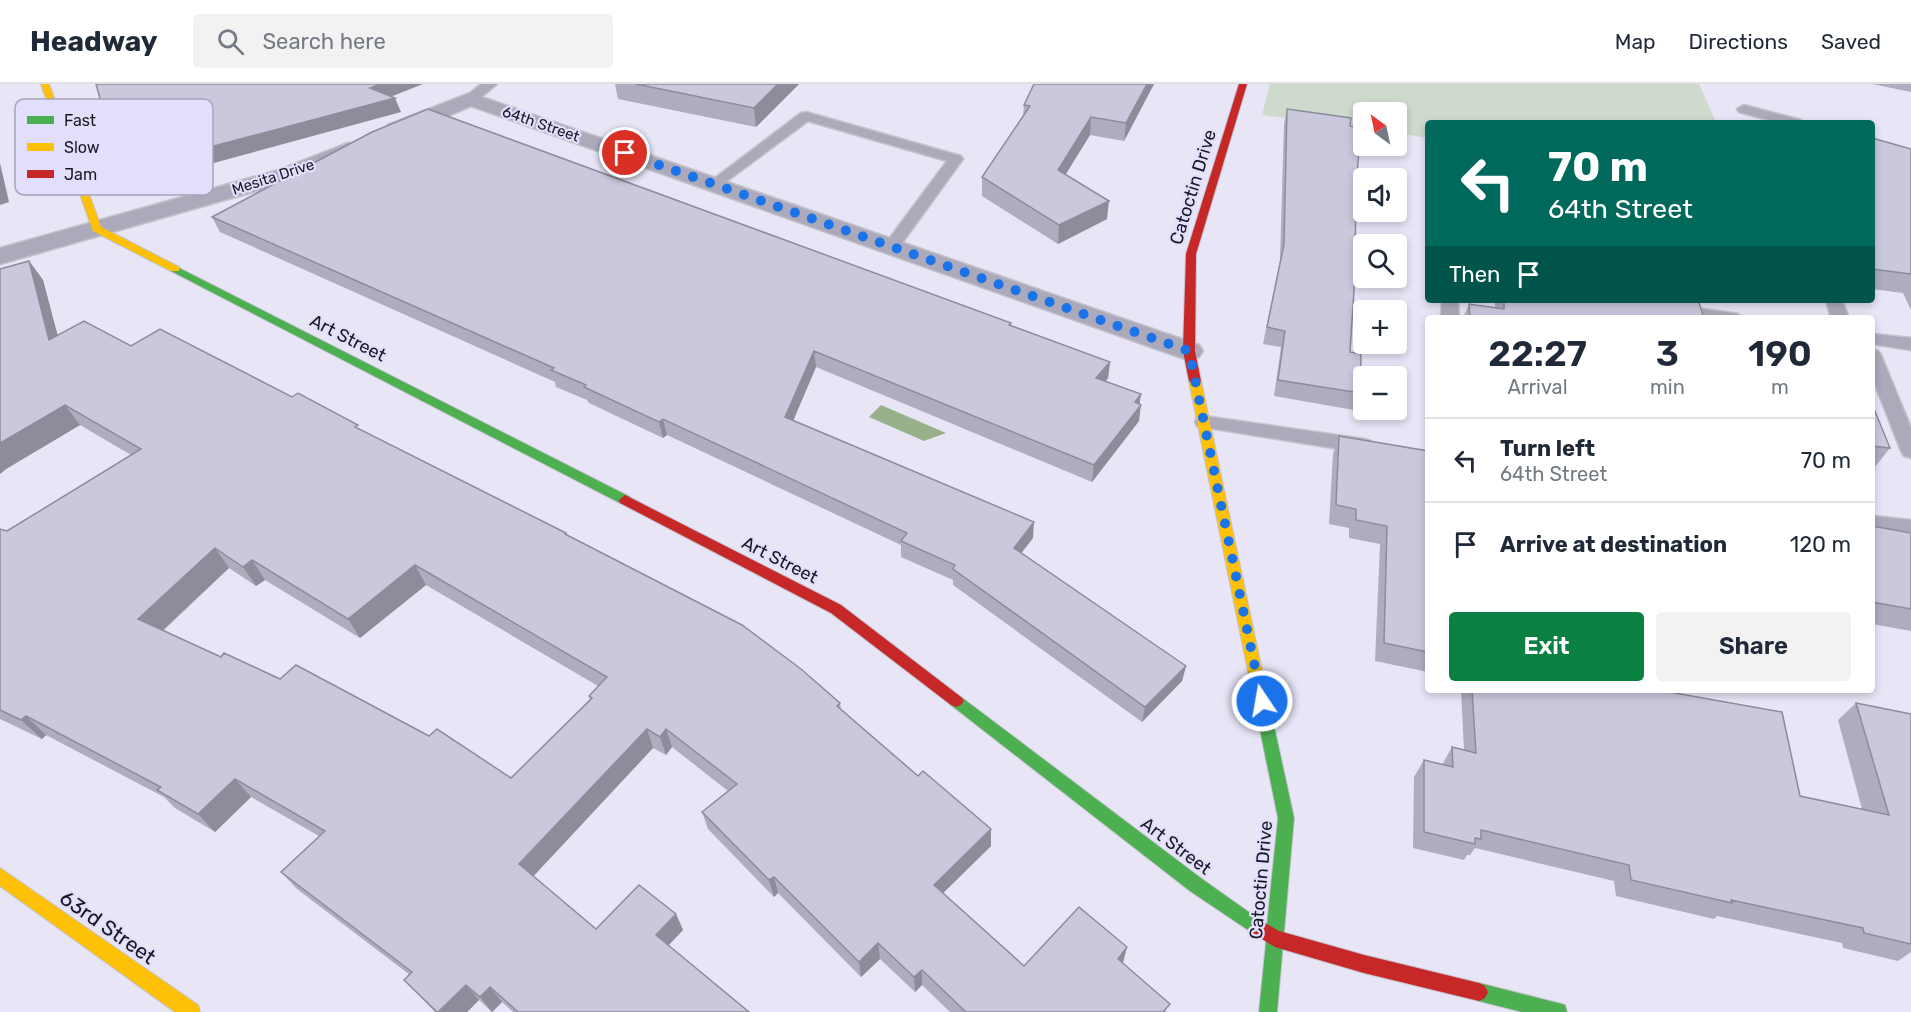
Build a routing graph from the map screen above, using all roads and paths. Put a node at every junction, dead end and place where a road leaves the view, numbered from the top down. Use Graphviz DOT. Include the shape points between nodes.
graph roads {
  1 [pos="45,84"];
  2 [pos="490,84"];
  3 [pos="1243,84"];
  4 [pos="50,99"];
  5 [pos="470,99"];
  6 [pos="1744,109"];
  7 [pos="1785,120"];
  8 [pos="714,184"];
  9 [pos="85,195"];
  10 [pos="97,229"];
  11 [pos="891,247"];
  12 [pos="0,256"];
  13 [pos="1654,307"];
  14 [pos="1711,315"];
  15 [pos="1875,339"];
  16 [pos="1911,344"];
  17 [pos="1189,351"];
  18 [pos="1875,362"];
  19 [pos="1204,422"];
  20 [pos="1381,449"];
  21 [pos="1911,451"];
  22 [pos="1875,522"];
  23 [pos="1911,528"];
  24 [pos="0,876"];
  25 [pos="1275,938"];
  26 [pos="191,1012"];
  27 [pos="1268,1012"];
  28 [pos="1558,1012"];
  1 -- 4 [label="street"];
  2 -- 5 [label="lane"];
  3 -- 17 [label="street, Catoctin Drive" via="1191,254"];
  5 -- 8 [label="street, 64th Street"];
  5 -- 10 [label="street, Mesita Drive" via="287,175"];
  6 -- 7 [label="lane"];
  8 -- 11 [label="street, 64th Street"];
  8 -- 11 [label="lane" via="806,116 956,159"];
  9 -- 10 [label="street"];
  10 -- 12 [label="street, Mesita Drive"];
  10 -- 25 [label="street, Art Street" via="836,609 1196,885"];
  11 -- 17 [label="street, 64th Street"];
  13 -- 14 [label="lane"];
  15 -- 16 [label="lane"];
  17 -- 19 [label="street, Catoctin Drive"];
  18 -- 21 [label="lane"];
  19 -- 20 [label="lane"];
  19 -- 25 [label="street, Catoctin Drive" via="1286,818"];
  22 -- 23 [label="lane"];
  24 -- 26 [label="street, 63rd Street"];
  25 -- 27 [label="street, Catoctin Drive"];
  25 -- 28 [label="street, Art Street"];
}
